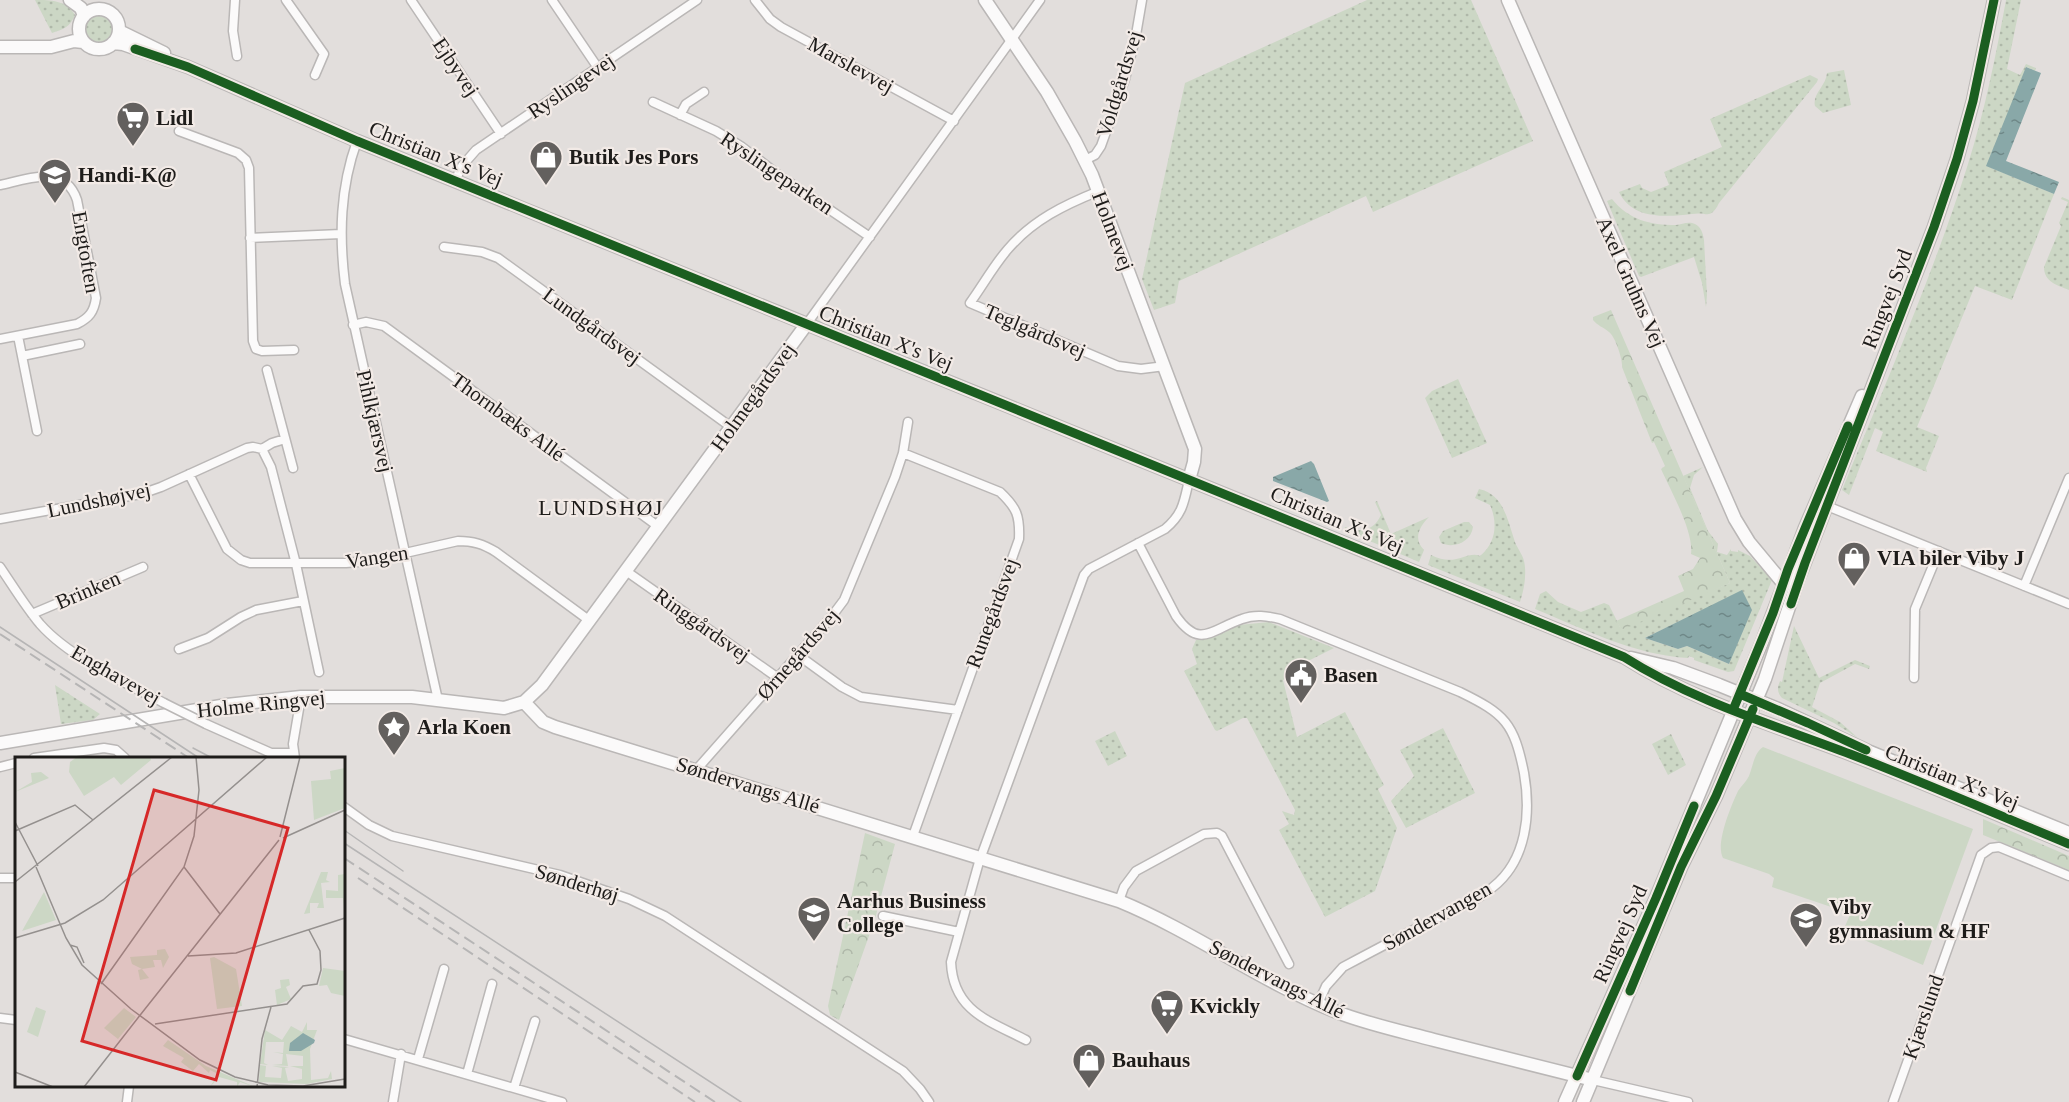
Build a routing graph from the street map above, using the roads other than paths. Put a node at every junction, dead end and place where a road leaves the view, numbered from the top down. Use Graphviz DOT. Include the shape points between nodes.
graph roads {
  1 [pos="70,0"];
  2 [pos="88,0"];
  3 [pos="235,0"];
  4 [pos="286,0"];
  5 [pos="411,0"];
  6 [pos="552,0"];
  7 [pos="695,0"];
  8 [pos="755,0"];
  9 [pos="985,0"];
  10 [pos="1040,0"];
  11 [pos="1142,0"];
  12 [pos="1508,0"];
  13 [pos="1994,0"];
  14 [pos="98,9"];
  15 [pos="84,16"];
  16 [pos="79,28"];
  17 [pos="116,37"];
  18 [pos="1011,39"];
  19 [pos="82,42"];
  20 [pos="0,47"];
  21 [pos="14,47"];
  22 [pos="237,56"];
  23 [pos="598,68"];
  24 [pos="315,75"];
  25 [pos="704,92"];
  26 [pos="653,102"];
  27 [pos="680,115"];
  28 [pos="954,121"];
  29 [pos="179,131"];
  30 [pos="501,134"];
  31 [pos="357,141"];
  32 [pos="1084,160"];
  33 [pos="454,181"];
  34 [pos="0,185"];
  35 [pos="1099,191"];
  36 [pos="341,234"];
  37 [pos="870,237"];
  38 [pos="250,238"];
  39 [pos="444,247"];
  40 [pos="352,325"];
  41 [pos="806,325"];
  42 [pos="18,336"];
  43 [pos="0,339"];
  44 [pos="81,344"];
  45 [pos="294,350"];
  46 [pos="22,356"];
  47 [pos="1165,366"];
  48 [pos="267,370"];
  49 [pos="908,422"];
  50 [pos="731,427"];
  51 [pos="37,431"];
  52 [pos="285,439"];
  53 [pos="262,449"];
  54 [pos="903,453"];
  55 [pos="293,468"];
  56 [pos="189,474"];
  57 [pos="2069,478"];
  58 [pos="1189,480"];
  59 [pos="1821,503"];
  60 [pos="0,519"];
  61 [pos="659,527"];
  62 [pos="1138,543"];
  63 [pos="1939,551"];
  64 [pos="405,553"];
  65 [pos="1764,558"];
  66 [pos="296,564"];
  67 [pos="0,567"];
  68 [pos="143,567"];
  69 [pos="1788,569"];
  70 [pos="626,572"];
  71 [pos="1783,583"];
  72 [pos="2024,586"];
  73 [pos="303,601"];
  74 [pos="2069,604"];
  75 [pos="32,614"];
  76 [pos="590,621"];
  77 [pos="1781,634"];
  78 [pos="179,649"];
  79 [pos="798,655"];
  80 [pos="1624,657"];
  81 [pos="320,672"];
  82 [pos="778,678"];
  83 [pos="1914,678"];
  84 [pos="1740,694"];
  85 [pos="301,697"];
  86 [pos="438,700"];
  87 [pos="1756,700"];
  88 [pos="524,702"];
  89 [pos="958,710"];
  90 [pos="1733,710"];
  91 [pos="1750,716"];
  92 [pos="0,743"];
  93 [pos="295,756"];
  94 [pos="47,757"];
  95 [pos="123,757"];
  96 [pos="15,763"];
  97 [pos="0,767"];
  98 [pos="697,769"];
  99 [pos="345,808"];
  100 [pos="2069,833"];
  101 [pos="913,836"];
  102 [pos="2069,844"];
  103 [pos="980,858"];
  104 [pos="2069,876"];
  105 [pos="1119,902"];
  106 [pos="883,916"];
  107 [pos="958,932"];
  108 [pos="1289,964"];
  109 [pos="444,969"];
  110 [pos="492,984"];
  111 [pos="1318,1004"];
  112 [pos="0,1018"];
  113 [pos="15,1020"];
  114 [pos="535,1021"];
  115 [pos="345,1039"];
  116 [pos="1026,1040"];
  117 [pos="401,1054"];
  118 [pos="418,1059"];
  119 [pos="467,1074"];
  120 [pos="1577,1076"];
  121 [pos="1593,1080"];
  122 [pos="129,1087"];
  123 [pos="514,1088"];
  124 [pos="1896,1101"];
  125 [pos="127,1102"];
  126 [pos="393,1102"];
  127 [pos="562,1102"];
  128 [pos="929,1102"];
  129 [pos="1565,1102"];
  130 [pos="1583,1102"];
  131 [pos="1688,1102"];
  1 -- 15 [label="street" via="81,8"];
  2 -- 14 [label="street"];
  3 -- 22 [label="street" via="232,31"];
  4 -- 24 [label="street" via="324,54"];
  5 -- 30 [label="street, Ejbyvej"];
  6 -- 23 [label="street"];
  7 -- 23 [label="street, Ryslingevej"];
  8 -- 28 [label="street, Marslevvej" via="781,27"];
  9 -- 18 [label="street, Holmevej"];
  10 -- 18 [label="street, Holmegårdsvej"];
  11 -- 32 [label="street, Voldgårdsvej" via="1125,79 1101,146 1095,155"];
  12 -- 65 [label="street, Axel Gruhns Vej" via="1731,511 1749,542"];
  13 -- 59 [label="street, Ringvej Syd" via="1975,92 1934,227 1893,330 1851,420"];
  14 -- 15 [label="street"];
  14 -- 17 [label="street" via="114,17"];
  15 -- 16 [label="street"];
  16 -- 19 [label="street"];
  16 -- 21 [label="street" via="70,34"];
  17 -- 19 [label="street" via="99,50"];
  17 -- 31 [label="street, Christian X's Vej" via="123,44 188,67"];
  18 -- 28 [label="street, Holmegårdsvej"];
  18 -- 32 [label="street, Holmevej" via="1055,105"];
  19 -- 21 [label="street"];
  20 -- 21 [label="street"];
  23 -- 30 [label="street, Ryslingevej"];
  25 -- 27 [label="street" via="686,104"];
  26 -- 27 [label="street, Ryslingeparken"];
  27 -- 37 [label="street, Ryslingeparken" via="742,147"];
  28 -- 37 [label="street, Holmegårdsvej"];
  29 -- 38 [label="street" via="238,153 246,160"];
  30 -- 33 [label="street, Ryslingevej" via="467,158"];
  31 -- 33 [label="street, Christian X's Vej"];
  31 -- 36 [label="street, Pihlkjærsvej" via="349,165"];
  32 -- 35 [label="street, Holmevej"];
  33 -- 41 [label="street, Christian X's Vej"];
  34 -- 42 [label="street, Engtoften" via="40,176 64,180 72,188 96,298 87,319"];
  35 -- 47 [label="street, Holmevej"];
  35 -- 47 [label="street, Teglgårdsvej" via="1031,226 1007,249 970,303 1118,366"];
  36 -- 38 [label="street"];
  36 -- 40 [label="street, Pihlkjærsvej"];
  37 -- 41 [label="street, Holmegårdsvej"];
  38 -- 45 [label="street" via="256,349"];
  39 -- 50 [label="street, Lundgårdsvej" via="498,258"];
  40 -- 61 [label="street, Thornbæks Allé" via="366,322 384,327"];
  40 -- 64 [label="street, Pihlkjærsvej"];
  41 -- 50 [label="street, Holmegårdsvej"];
  41 -- 58 [label="street, Christian X's Vej"];
  42 -- 43 [label="street, Engtoften"];
  42 -- 46 [label="street"];
  44 -- 46 [label="street"];
  46 -- 51 [label="street"];
  47 -- 58 [label="street, Holmevej" via="1195,449"];
  48 -- 52 [label="street"];
  49 -- 54 [label="street, Ørnegårdsvej"];
  50 -- 61 [label="street, Holmegårdsvej"];
  52 -- 53 [label="street, Lundshøjvej"];
  52 -- 55 [label="street"];
  53 -- 56 [label="street, Lundshøjvej" via="247,448"];
  53 -- 66 [label="street" via="271,467"];
  54 -- 79 [label="street, Ørnegårdsvej" via="844,600"];
  54 -- 89 [label="street, Runegårdsvej" via="1000,492 1017,512 1020,526 1019,539"];
  56 -- 60 [label="street, Lundshøjvej" via="120,499"];
  56 -- 66 [label="street, Vangen" via="233,556 250,563"];
  57 -- 72 [label="street"];
  58 -- 62 [label="street" via="1174,521"];
  58 -- 80 [label="street, Christian X's Vej"];
  59 -- 63 [label="street"];
  59 -- 69 [label="street, Ringvej Syd"];
  59 -- 77 [label="street, Ringvej Syd"];
  61 -- 70 [label="street, Holmegårdsvej"];
  62 -- 103 [label="street" via="1084,575"];
  62 -- 111 [label="street, Søndervangen" via="1176,616 1192,633 1213,634 1252,616 1280,619 1487,705 1509,725 1516,739 1525,779 1526,821 1520,850 1506,875 1482,895 1343,967 1326,986"];
  63 -- 72 [label="street"];
  63 -- 83 [label="street" via="1915,609"];
  64 -- 66 [label="street, Vangen" via="354,563"];
  64 -- 76 [label="street, Vangen" via="458,541 483,545"];
  64 -- 86 [label="street, Pihlkjærsvej"];
  65 -- 69 [label="street, Axel Gruhns Vej"];
  65 -- 71 [label="street, Axel Gruhns Vej"];
  66 -- 73 [label="street"];
  67 -- 75 [label="street, Enghavevej"];
  68 -- 75 [label="street, Brinken"];
  69 -- 71 [label="street, Ringvej Syd"];
  69 -- 77 [label="street" via="1792,578"];
  70 -- 76 [label="street, Holmegårdsvej"];
  70 -- 82 [label="street, Ringgårdsvej"];
  71 -- 84 [label="street, Ringvej Syd"];
  72 -- 74 [label="street"];
  73 -- 78 [label="street" via="256,610 208,638"];
  73 -- 81 [label="street"];
  75 -- 93 [label="street, Enghavevej, bridge" via="69,649 121,681 271,753"];
  76 -- 88 [label="street, Holmegårdsvej" via="542,685"];
  77 -- 87 [label="street, Ringvej Syd"];
  79 -- 82 [label="street, Ørnegårdsvej"];
  79 -- 89 [label="street" via="861,697"];
  80 -- 84 [label="street, Christian X's Vej" via="1673,668"];
  80 -- 90 [label="street, Christian X's Vej" via="1669,683"];
  82 -- 98 [label="street, Ørnegårdsvej"];
  84 -- 87 [label="street, Christian X's Vej"];
  84 -- 90 [label="street, Ringvej Syd"];
  85 -- 86 [label="street, Holme Ringvej"];
  85 -- 92 [label="street, Holme Ringvej" via="227,705"];
  85 -- 93 [label="street" via="293,744"];
  86 -- 88 [label="street, Holme Ringvej" via="495,709"];
  87 -- 91 [label="street, Ringvej Syd"];
  87 -- 100 [label="street, Christian X's Vej" via="1870,752"];
  88 -- 98 [label="street, Søndervangs Allé" via="543,722 555,727"];
  89 -- 101 [label="street, Runegårdsvej"];
  90 -- 91 [label="street, Christian X's Vej"];
  90 -- 120 [label="street, Ringvej Syd"];
  91 -- 102 [label="street, Christian X's Vej"];
  91 -- 121 [label="street, Ringvej Syd" via="1681,867"];
  94 -- 95 [label="street" via="104,748 116,750"];
  96 -- 97 [label="street"];
  98 -- 101 [label="street, Søndervangs Allé"];
  99 -- 128 [label="street, Sønderhøj" via="392,836 560,874 629,899 686,928 903,1071"];
  101 -- 103 [label="street, Søndervangs Allé"];
  103 -- 105 [label="street, Søndervangs Allé"];
  103 -- 107 [label="street"];
  104 -- 124 [label="street, Kjærslund" via="1999,847 1981,855"];
  105 -- 108 [label="street" via="1136,871 1204,834 1217,833"];
  105 -- 111 [label="street, Søndervangs Allé" via="1188,933"];
  106 -- 107 [label="street"];
  107 -- 116 [label="street" via="951,964 960,997 977,1016"];
  109 -- 118 [label="street"];
  110 -- 119 [label="street"];
  111 -- 120 [label="street, Søndervangs Allé" via="1389,1028"];
  112 -- 113 [label="street"];
  114 -- 123 [label="street"];
  115 -- 117 [label="street"];
  117 -- 118 [label="street"];
  117 -- 126 [label="street"];
  118 -- 119 [label="street"];
  119 -- 123 [label="street"];
  120 -- 121 [label="street, Søndervangs Allé"];
  120 -- 129 [label="street, Ringvej Syd"];
  121 -- 130 [label="street, Ringvej Syd"];
  121 -- 131 [label="street, Søndervangs Allé"];
  122 -- 125 [label="street"];
  123 -- 127 [label="street"];
}
